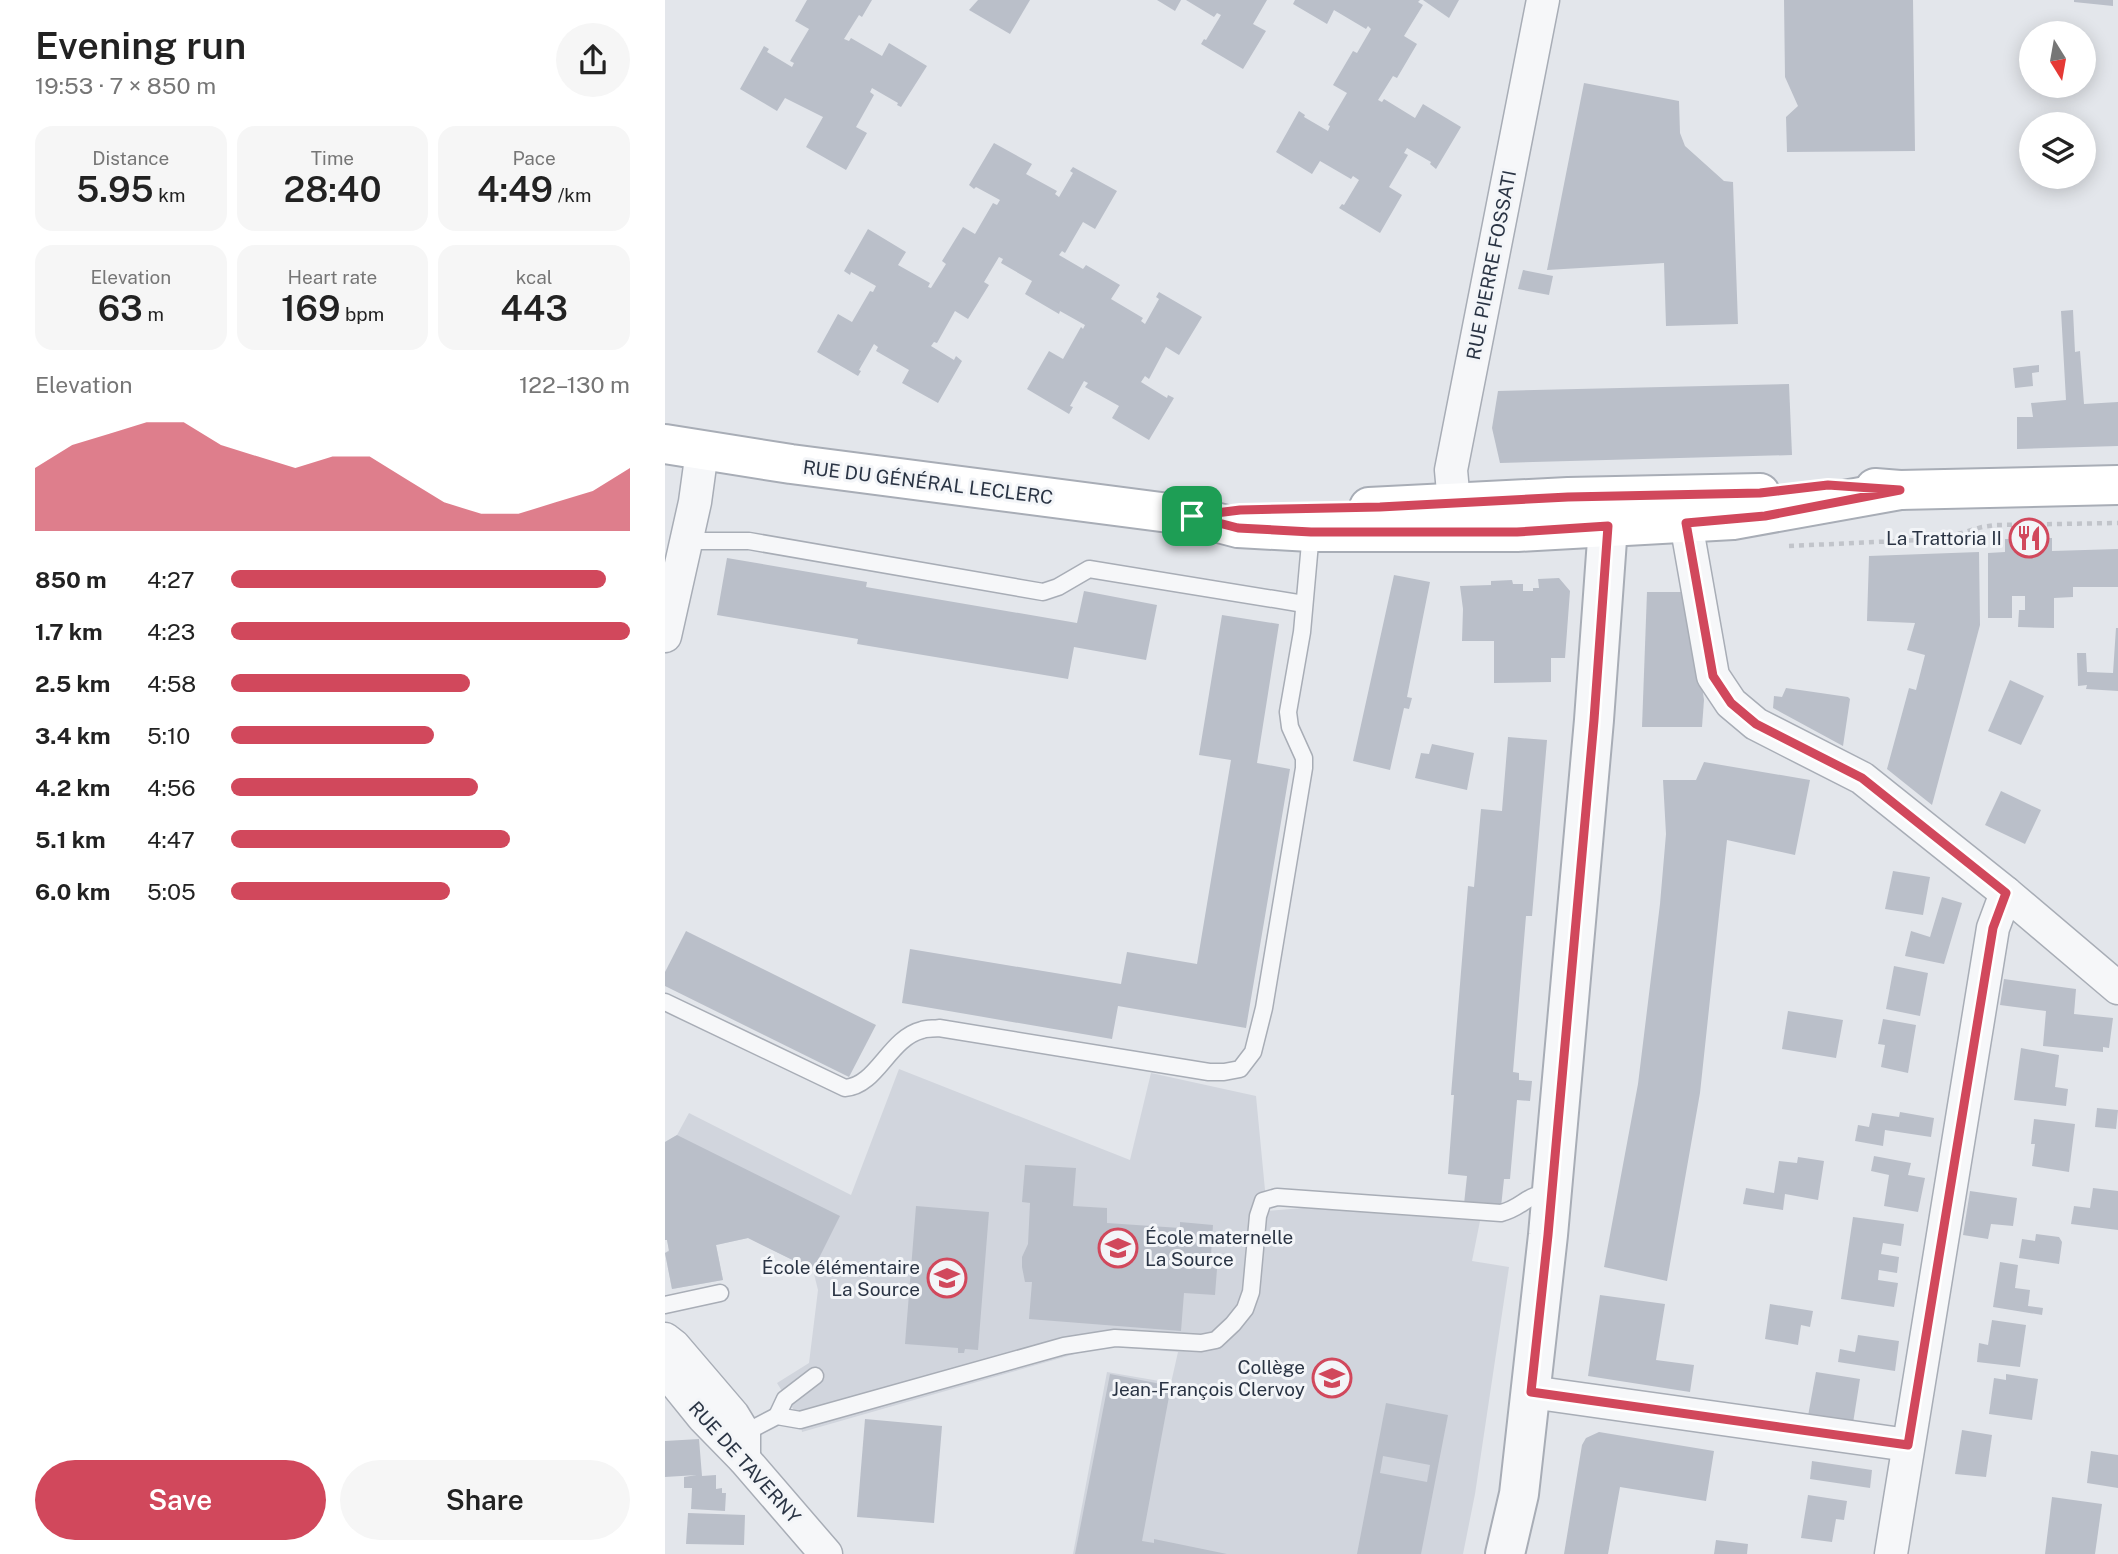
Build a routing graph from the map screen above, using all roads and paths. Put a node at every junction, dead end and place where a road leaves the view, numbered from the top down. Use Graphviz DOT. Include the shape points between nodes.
graph roads {
  1 [pos="1543,0"];
  2 [pos="665,444"];
  3 [pos="702,452"];
  4 [pos="2118,485"];
  5 [pos="1900,490"];
  6 [pos="1760,493"];
  7 [pos="1568,497"];
  8 [pos="1455,517"];
  9 [pos="1685,517"];
  10 [pos="1312,520"];
  11 [pos="2118,523"];
  12 [pos="1608,526"];
  13 [pos="686,541"];
  14 [pos="1805,544"];
  15 [pos="1304,604"];
  16 [pos="665,636"];
  17 [pos="2006,893"];
  18 [pos="2118,988"];
  19 [pos="665,1002"];
  20 [pos="1552,1194"];
  21 [pos="720,1293"];
  22 [pos="665,1305"];
  23 [pos="665,1339"];
  24 [pos="678,1374"];
  25 [pos="815,1376"];
  26 [pos="1531,1392"];
  27 [pos="777,1416"];
  28 [pos="1908,1445"];
  29 [pos="744,1459"];
  30 [pos="826,1554"];
  31 [pos="1506,1554"];
  32 [pos="1891,1554"];
  1 -- 8 [label="street, RUE PIERRE FOSSATI" via="1453,457"];
  2 -- 3 [label="main road, RUE DU GÉNÉRAL LECLERC"];
  3 -- 10 [label="main road, RUE DU GÉNÉRAL LECLERC" via="1192,516 1240,510"];
  3 -- 13 [label="street"];
  4 -- 5 [label="main road, RUE DU GÉNÉRAL LECLERC"];
  5 -- 6 [label="main road, RUE DU GÉNÉRAL LECLERC" via="1828,485"];
  5 -- 9 [label="main road, RUE DU GÉNÉRAL LECLERC" via="1765,516"];
  6 -- 7 [label="main road, RUE DU GÉNÉRAL LECLERC"];
  6 -- 9 [label="street, RUE DU GÉNÉRAL LECLERC" via="1736,507"];
  7 -- 8 [label="main road, RUE DU GÉNÉRAL LECLERC"];
  7 -- 12 [label="street"];
  8 -- 10 [label="main road, RUE DU GÉNÉRAL LECLERC" via="1380,507"];
  8 -- 12 [label="main road, RUE DU GÉNÉRAL LECLERC" via="1517,532"];
  9 -- 12 [label="main road, RUE DU GÉNÉRAL LECLERC"];
  9 -- 17 [label="street" via="1713,676 1731,703 1756,724 1862,778"];
  10 -- 15 [label="lane"];
  11 -- 14 [label="path" via="1996,525 1941,539"];
  12 -- 20 [label="street"];
  13 -- 15 [label="lane" via="749,541 1043,592 1089,569"];
  13 -- 16 [label="street"];
  15 -- 19 [label="lane" via="1288,712 1304,768 1264,1008 1253,1052 1240,1069 1209,1072 939,1028 920,1030 902,1040 865,1081 845,1088"];
  17 -- 18 [label="street"];
  17 -- 28 [label="street" via="1993,928"];
  20 -- 26 [label="street"];
  20 -- 27 [label="lane" via="1535,1193 1514,1210 1501,1213 1268,1198 1258,1216 1251,1292 1245,1309 1216,1340 1115,1338 1064,1346 800,1420"];
  21 -- 22 [label="lane"];
  23 -- 24 [label="street, RUE DE TAVERNY"];
  24 -- 29 [label="street, RUE DE TAVERNY" via="713,1411"];
  25 -- 27 [label="lane" via="785,1399"];
  26 -- 28 [label="street"];
  26 -- 31 [label="street" via="1519,1494"];
  27 -- 29 [label="lane" via="752,1429"];
  28 -- 32 [label="street"];
  29 -- 30 [label="street, RUE DE TAVERNY"];
}
